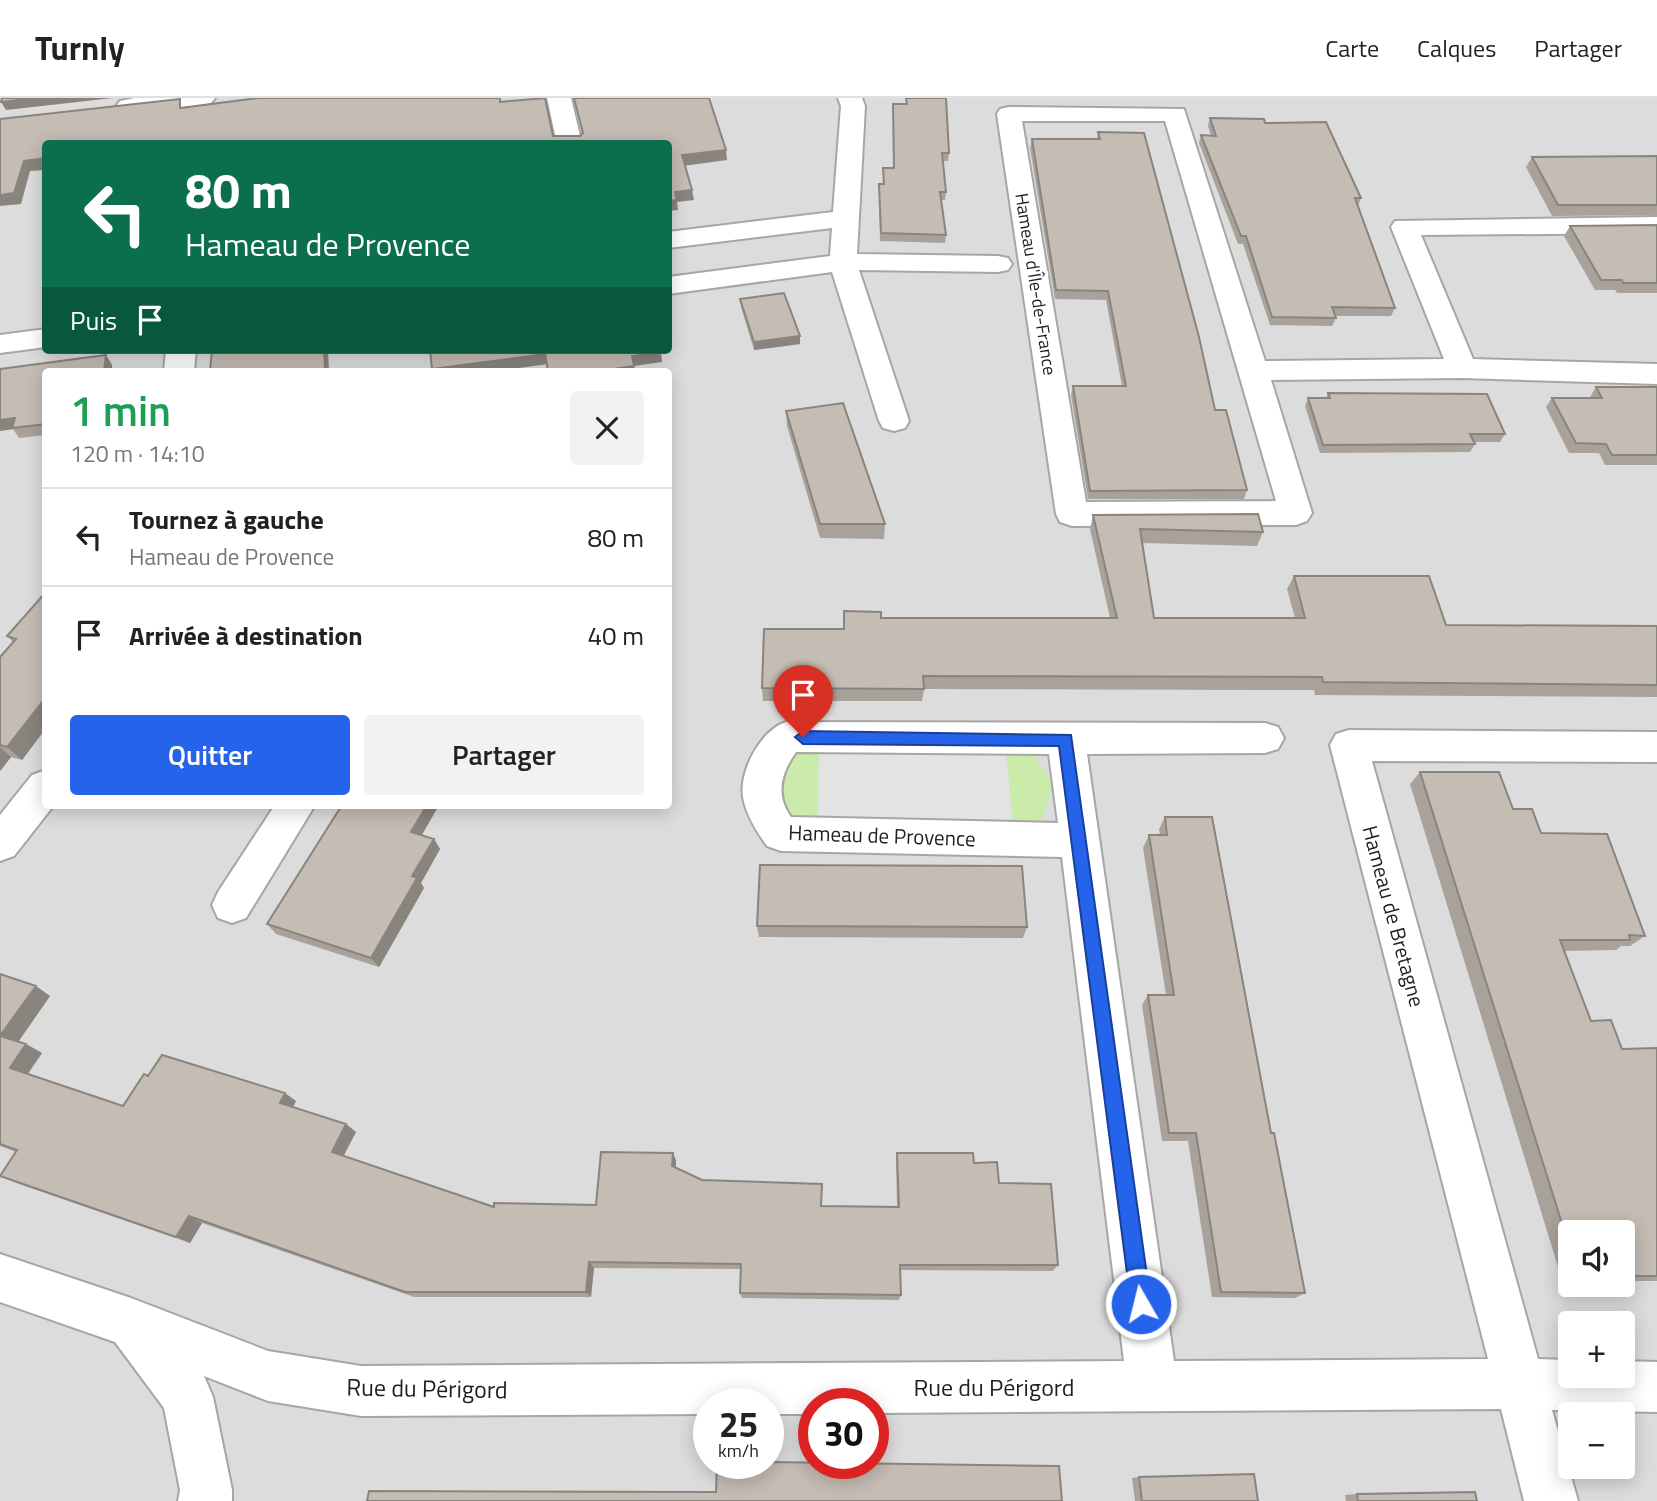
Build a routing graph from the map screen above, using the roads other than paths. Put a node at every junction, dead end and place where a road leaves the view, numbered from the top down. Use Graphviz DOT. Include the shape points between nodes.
graph roads {
  1 [pos="203,98"];
  2 [pos="559,98"];
  3 [pos="850,98"];
  4 [pos="108,108"];
  5 [pos="569,140"];
  6 [pos="845,218"];
  7 [pos="1657,225"];
  8 [pos="672,240"];
  9 [pos="843,262"];
  10 [pos="998,264"];
  11 [pos="672,285"];
  12 [pos="42,339"];
  13 [pos="0,344"];
  14 [pos="1462,368"];
  15 [pos="1253,371"];
  16 [pos="1657,374"];
  17 [pos="894,421"];
  18 [pos="1265,738"];
  19 [pos="1066,740"];
  20 [pos="1657,747"];
  21 [pos="42,791"];
  22 [pos="293,809"];
  23 [pos="1079,840"];
  24 [pos="0,844"];
  25 [pos="232,905"];
  26 [pos="0,1278"];
  27 [pos="131,1323"];
  28 [pos="1518,1384"];
  29 [pos="1152,1386"];
  30 [pos="1657,1387"];
  31 [pos="205,1501"];
  32 [pos="1551,1501"];
  1 -- 4 [label="street"];
  2 -- 5 [label="street"];
  3 -- 6 [label="street"];
  6 -- 8 [label="street"];
  6 -- 9 [label="street"];
  7 -- 14 [label="street" via="1404,227"];
  9 -- 10 [label="street"];
  9 -- 11 [label="street"];
  9 -- 17 [label="street"];
  12 -- 13 [label="street"];
  14 -- 15 [label="street"];
  14 -- 16 [label="street"];
  15 -- 15 [label="street, Hameau d'Île-de-France" via="1175,114 1009,114 1072,514 1297,513"];
  18 -- 19 [label="street, Hameau de Provence"];
  19 -- 23 [label="street"];
  19 -- 23 [label="street, Hameau de Provence" via="786,737 770,758 760,786 766,816 781,834"];
  20 -- 28 [label="street, Hameau de Bretagne" via="1349,745"];
  21 -- 24 [label="street"];
  22 -- 25 [label="street"];
  23 -- 29 [label="street"];
  26 -- 27 [label="street, Rue du Périgord"];
  27 -- 29 [label="street, Rue du Périgord" via="268,1376 361,1391"];
  27 -- 31 [label="street" via="187,1397"];
  28 -- 29 [label="street, Rue du Périgord"];
  28 -- 30 [label="street, Rue du Périgord"];
  28 -- 32 [label="street"];
}
